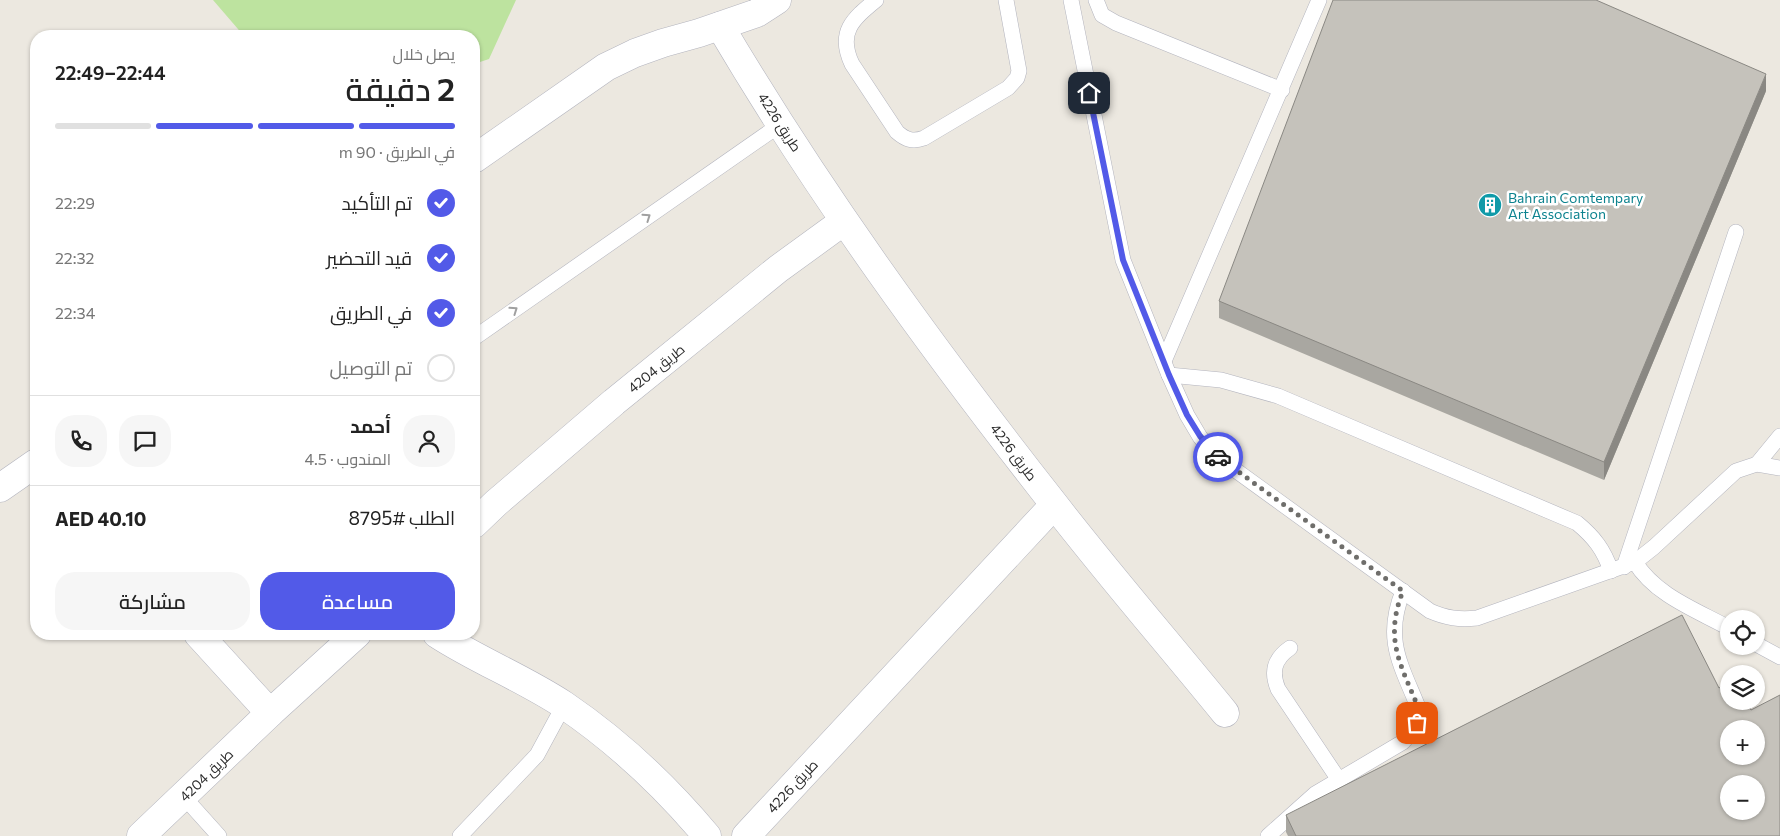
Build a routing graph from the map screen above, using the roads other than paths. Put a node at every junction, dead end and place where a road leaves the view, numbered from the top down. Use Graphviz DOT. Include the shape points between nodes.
graph roads {
  1 [pos="777,0"];
  2 [pos="876,0"];
  3 [pos="1006,0"];
  4 [pos="1071,0"];
  5 [pos="1096,0"];
  6 [pos="1319,0"];
  7 [pos="720,26"];
  8 [pos="1282,90"];
  9 [pos="781,124"];
  10 [pos="480,155"];
  11 [pos="844,221"];
  12 [pos="1736,232"];
  13 [pos="480,334"];
  14 [pos="1166,368"];
  15 [pos="1780,436"];
  16 [pos="1757,464"];
  17 [pos="30,467"];
  18 [pos="1780,468"];
  19 [pos="0,488"];
  20 [pos="1054,505"];
  21 [pos="480,518"];
  22 [pos="1623,567"];
  23 [pos="1403,591"];
  24 [pos="1720,623"];
  25 [pos="203,640"];
  26 [pos="350,640"];
  27 [pos="446,640"];
  28 [pos="1290,648"];
  29 [pos="1765,649"];
  30 [pos="1780,657"];
  31 [pos="564,705"];
  32 [pos="270,713"];
  33 [pos="1225,713"];
  34 [pos="1339,780"];
  35 [pos="184,797"];
  36 [pos="141,836"];
  37 [pos="220,836"];
  38 [pos="460,836"];
  39 [pos="707,836"];
  40 [pos="746,836"];
  41 [pos="1268,836"];
  1 -- 7 [label="street" via="757,13"];
  2 -- 3 [label="lane" via="847,31 847,53 897,132 908,140 916,141 1008,88 1017,78 1019,64"];
  4 -- 14 [label="lane" via="1123,260"];
  5 -- 8 [label="lane" via="1102,15 1116,23"];
  6 -- 8 [label="lane"];
  7 -- 9 [label="street, طريق 4226"];
  7 -- 10 [label="street" via="634,53 606,67"];
  8 -- 14 [label="lane"];
  9 -- 11 [label="street, طريق 4226"];
  13 -- 9 [label="lane, one-way"];
  11 -- 20 [label="street, طريق 4226" via="924,334"];
  11 -- 21 [label="street, طريق 4204" via="778,269 621,396"];
  12 -- 22 [label="lane"];
  14 -- 22 [label="lane" via="1278,396 1577,523"];
  14 -- 23 [label="lane" via="1187,415 1216,456"];
  15 -- 16 [label="lane"];
  16 -- 18 [label="lane"];
  16 -- 22 [label="lane" via="1736,471 1654,547"];
  17 -- 19 [label="street"];
  20 -- 33 [label="street"];
  20 -- 40 [label="street, طريق 4226"];
  22 -- 23 [label="lane" via="1465,619 1453,619 1430,610"];
  22 -- 24 [label="lane"];
  23 -- 34 [label="lane" via="1396,608 1394,645 1420,712 1417,723 1403,742"];
  25 -- 32 [label="street"];
  26 -- 32 [label="street, طريق 4204"];
  27 -- 31 [label="street"];
  28 -- 34 [label="lane" via="1276,661 1274,680"];
  29 -- 30 [label="lane"];
  31 -- 38 [label="lane" via="537,755"];
  31 -- 39 [label="street" via="617,745 679,803"];
  32 -- 35 [label="street, طريق 4204"];
  34 -- 41 [label="lane" via="1315,794"];
  35 -- 36 [label="street, طريق 4204"];
  35 -- 37 [label="lane"];
}
